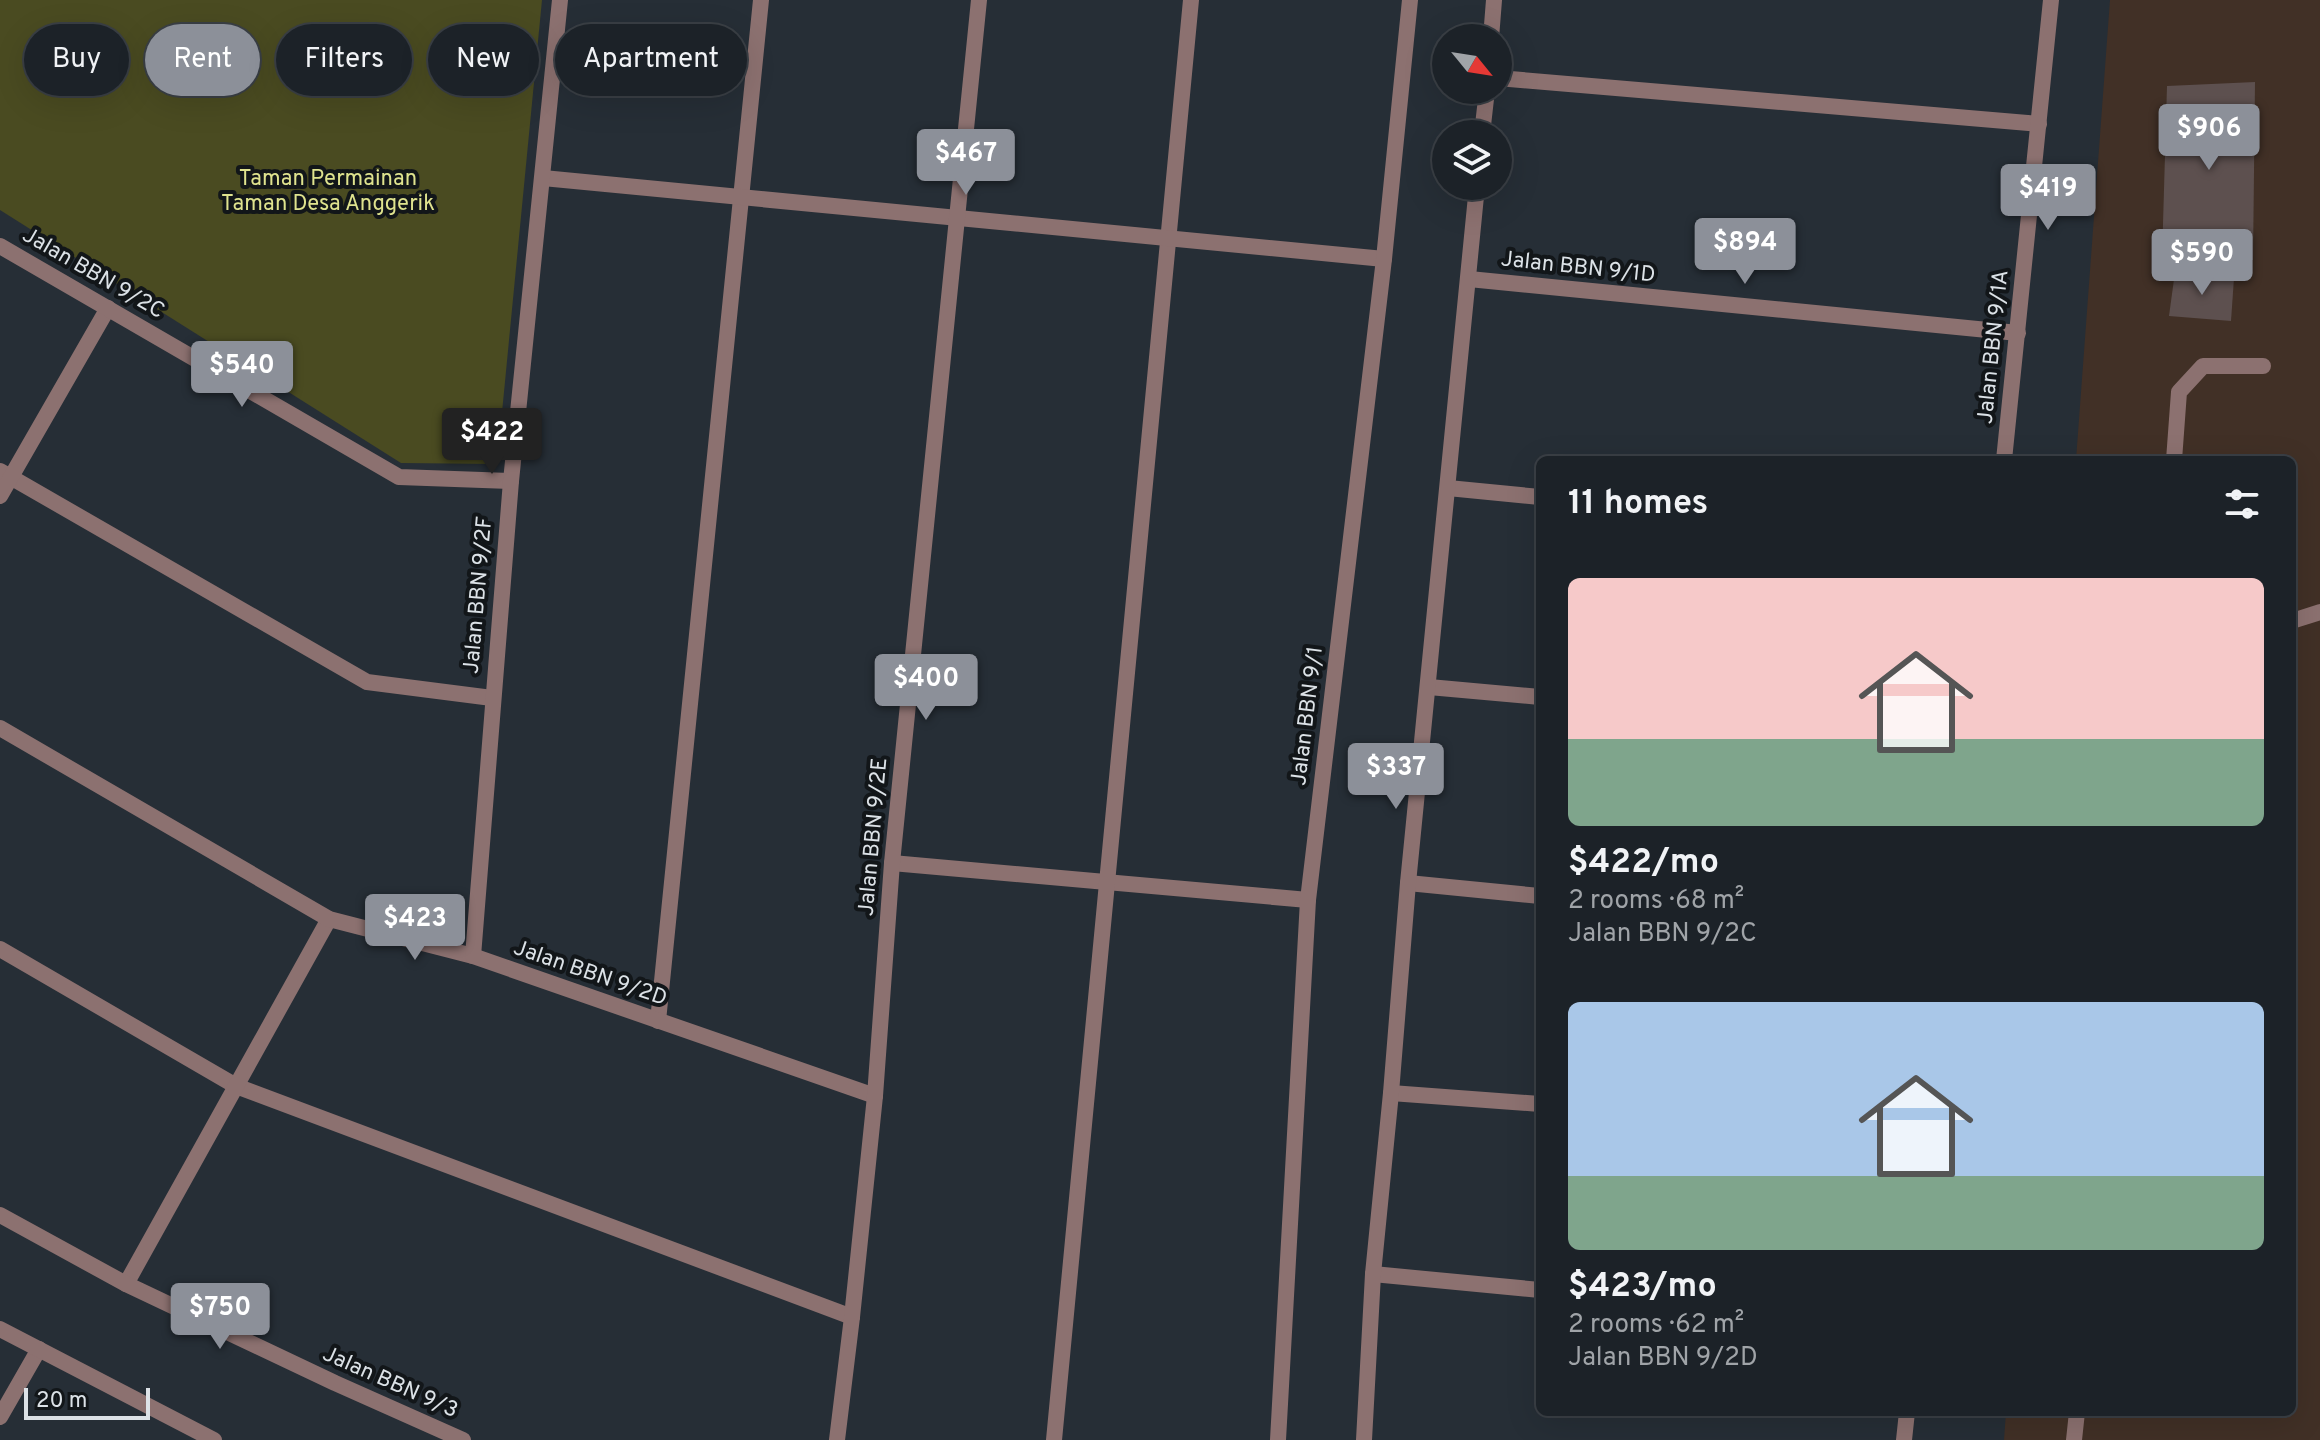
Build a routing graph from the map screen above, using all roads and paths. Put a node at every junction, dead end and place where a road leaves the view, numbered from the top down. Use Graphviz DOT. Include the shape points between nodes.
graph roads {
  1 [pos="560,0"];
  2 [pos="761,0"];
  3 [pos="979,0"];
  4 [pos="1191,0"];
  5 [pos="1410,0"];
  6 [pos="1494,0"];
  7 [pos="2051,0"];
  8 [pos="1492,24"];
  9 [pos="1512,79"];
  10 [pos="2039,124"];
  11 [pos="543,178"];
  12 [pos="742,196"];
  13 [pos="1476,200"];
  14 [pos="957,217"];
  15 [pos="1168,237"];
  16 [pos="0,246"];
  17 [pos="1384,259"];
  18 [pos="1469,279"];
  19 [pos="108,308"];
  20 [pos="2018,333"];
  21 [pos="2263,366"];
  22 [pos="2004,456"];
  23 [pos="2174,456"];
  24 [pos="5,474"];
  25 [pos="511,481"];
  26 [pos="1448,488"];
  27 [pos="0,496"];
  28 [pos="1536,497"];
  29 [pos="2320,612"];
  30 [pos="2296,620"];
  31 [pos="1429,687"];
  32 [pos="1536,697"];
  33 [pos="492,698"];
  34 [pos="0,728"];
  35 [pos="892,863"];
  36 [pos="1107,881"];
  37 [pos="1408,883"];
  38 [pos="1536,896"];
  39 [pos="1308,900"];
  40 [pos="329,919"];
  41 [pos="0,949"];
  42 [pos="473,956"];
  43 [pos="658,1021"];
  44 [pos="236,1086"];
  45 [pos="1391,1093"];
  46 [pos="875,1096"];
  47 [pos="1536,1104"];
  48 [pos="0,1215"];
  49 [pos="1373,1274"];
  50 [pos="126,1284"];
  51 [pos="1536,1290"];
  52 [pos="852,1317"];
  53 [pos="0,1329"];
  54 [pos="39,1349"];
  55 [pos="1907,1416"];
  56 [pos="2077,1416"];
  57 [pos="0,1417"];
  58 [pos="211,1439"];
  59 [pos="463,1440"];
  60 [pos="837,1440"];
  61 [pos="1054,1440"];
  62 [pos="1278,1440"];
  63 [pos="1364,1440"];
  64 [pos="1904,1440"];
  65 [pos="2074,1440"];
  1 -- 11 [label="street, Jalan BBN 9/2F"];
  2 -- 12 [label="street"];
  3 -- 14 [label="street, Jalan BBN 9/2E"];
  4 -- 15 [label="street"];
  5 -- 17 [label="street, Jalan BBN 9/1"];
  6 -- 8 [label="street"];
  7 -- 10 [label="street, Jalan BBN 9/1A"];
  9 -- 10 [label="street"];
  10 -- 20 [label="street, Jalan BBN 9/1A"];
  11 -- 12 [label="street"];
  11 -- 25 [label="street, Jalan BBN 9/2F"];
  12 -- 14 [label="street"];
  12 -- 43 [label="street"];
  13 -- 18 [label="street"];
  14 -- 15 [label="street"];
  14 -- 35 [label="street, Jalan BBN 9/2E"];
  15 -- 17 [label="street"];
  15 -- 36 [label="street"];
  16 -- 19 [label="street, Jalan BBN 9/2C"];
  17 -- 39 [label="street, Jalan BBN 9/1"];
  18 -- 20 [label="street, Jalan BBN 9/1D"];
  18 -- 26 [label="street"];
  19 -- 24 [label="street"];
  19 -- 25 [label="street, Jalan BBN 9/2C" via="399,477"];
  20 -- 22 [label="street, Jalan BBN 9/1A"];
  21 -- 23 [label="street" via="2203,366 2179,392"];
  24 -- 27 [label="street"];
  24 -- 33 [label="street" via="367,682"];
  25 -- 33 [label="street, Jalan BBN 9/2F"];
  26 -- 28 [label="street"];
  26 -- 31 [label="street"];
  29 -- 30 [label="street"];
  31 -- 32 [label="street"];
  31 -- 37 [label="street"];
  33 -- 42 [label="street, Jalan BBN 9/2F"];
  34 -- 40 [label="street, Jalan BBN 9/2D"];
  35 -- 36 [label="street"];
  35 -- 46 [label="street, Jalan BBN 9/2E"];
  36 -- 39 [label="street"];
  36 -- 61 [label="street"];
  37 -- 38 [label="street"];
  37 -- 45 [label="street"];
  39 -- 62 [label="street, Jalan BBN 9/1"];
  40 -- 42 [label="street, Jalan BBN 9/2D"];
  40 -- 44 [label="street"];
  41 -- 44 [label="street"];
  42 -- 43 [label="street, Jalan BBN 9/2D"];
  43 -- 46 [label="street, Jalan BBN 9/2D"];
  44 -- 50 [label="street"];
  44 -- 52 [label="street"];
  45 -- 47 [label="street"];
  45 -- 49 [label="street"];
  46 -- 52 [label="street, Jalan BBN 9/2E"];
  48 -- 50 [label="street, Jalan BBN 9/3"];
  49 -- 51 [label="street"];
  49 -- 63 [label="street"];
  50 -- 59 [label="street, Jalan BBN 9/3"];
  52 -- 60 [label="street, Jalan BBN 9/2E"];
  53 -- 54 [label="street"];
  54 -- 57 [label="street"];
  54 -- 58 [label="street"];
  55 -- 64 [label="street"];
  56 -- 65 [label="street"];
}
